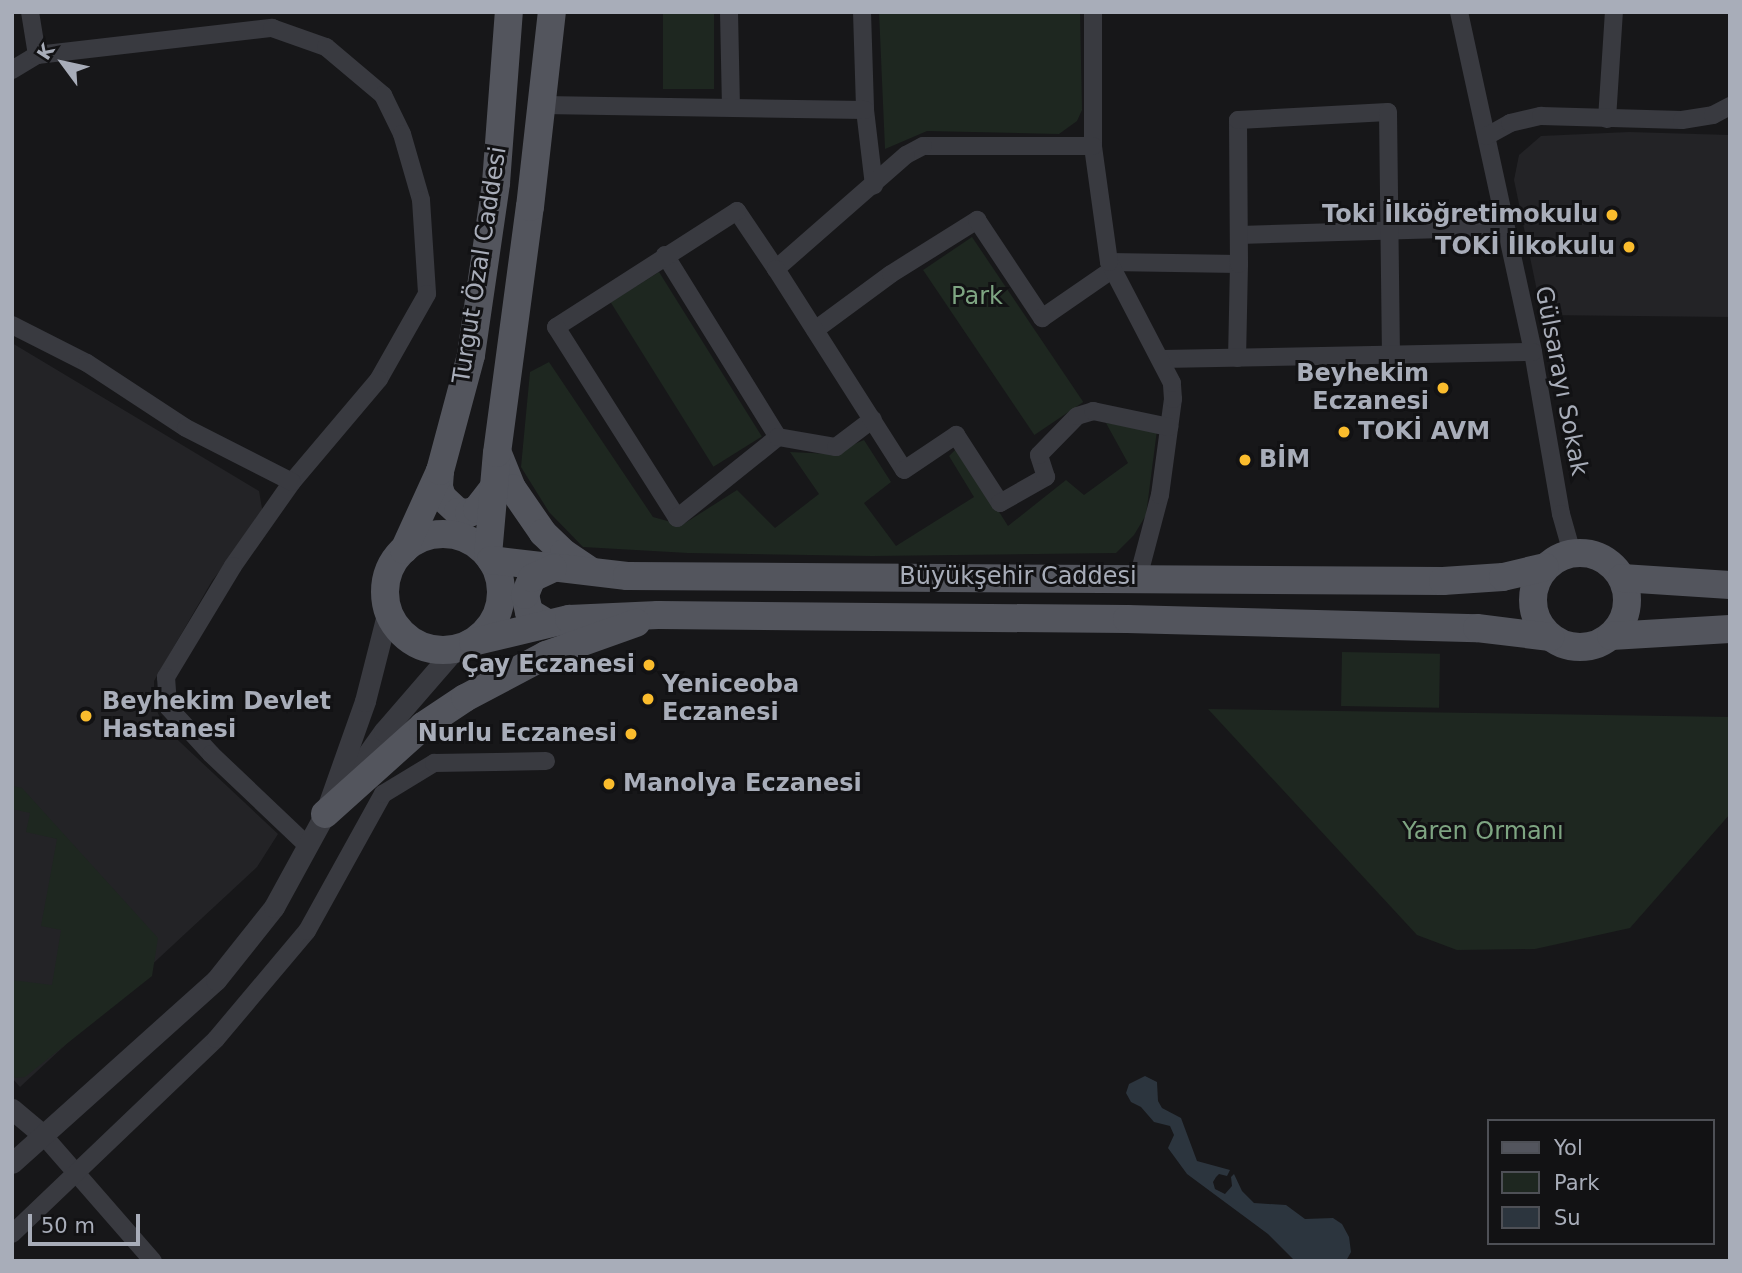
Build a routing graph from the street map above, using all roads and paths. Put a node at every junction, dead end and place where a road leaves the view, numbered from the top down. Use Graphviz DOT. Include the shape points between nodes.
graph roads {
  1 [pos="30,12"];
  2 [pos="509,12"];
  3 [pos="552,12"];
  4 [pos="729,12"];
  5 [pos="862,12"];
  6 [pos="1093,12"];
  7 [pos="1459,12"];
  8 [pos="1614,12"];
  9 [pos="37,55"];
  10 [pos="12,70"];
  11 [pos="543,105"];
  12 [pos="1730,106"];
  13 [pos="731,107"];
  14 [pos="865,110"];
  15 [pos="1607,118"];
  16 [pos="1487,136"];
  17 [pos="1093,146"];
  18 [pos="874,185"];
  19 [pos="1504,227"];
  20 [pos="1388,230"];
  21 [pos="1238,235"];
  22 [pos="665,255"];
  23 [pos="1239,264"];
  24 [pos="1111,265"];
  25 [pos="776,270"];
  26 [pos="12,325"];
  27 [pos="815,330"];
  28 [pos="1533,352"];
  29 [pos="1391,355"];
  30 [pos="1237,358"];
  31 [pos="1162,359"];
  32 [pos="873,419"];
  33 [pos="1169,428"];
  34 [pos="778,437"];
  35 [pos="497,453"];
  36 [pos="440,471"];
  37 [pos="292,482"];
  38 [pos="494,487"];
  39 [pos="404,550"];
  40 [pos="1572,553"];
  41 [pos="490,557"];
  42 [pos="1545,567"];
  43 [pos="553,568"];
  44 [pos="595,572"];
  45 [pos="1138,578"];
  46 [pos="1622,578"];
  47 [pos="1730,585"];
  48 [pos="388,611"];
  49 [pos="659,615"];
  50 [pos="547,623"];
  51 [pos="1730,629"];
  52 [pos="1611,636"];
  53 [pos="1550,637"];
  54 [pos="464,646"];
  55 [pos="546,761"];
  56 [pos="325,814"];
  57 [pos="309,847"];
  58 [pos="12,1109"];
  59 [pos="43,1135"];
  60 [pos="12,1163"];
  61 [pos="78,1175"];
  62 [pos="12,1234"];
  63 [pos="153,1261"];
  1 -- 9 [label="street"];
  2 -- 36 [label="main road, Turgut Özal Caddesi" via="496,183 471,355"];
  3 -- 11 [label="main road, Turgut Özal Caddesi"];
  4 -- 13 [label="street"];
  5 -- 14 [label="street"];
  6 -- 17 [label="street"];
  7 -- 16 [label="street, Gülsarayı Sokak"];
  8 -- 15 [label="street"];
  9 -- 10 [label="street"];
  9 -- 37 [label="street" via="272,28 326,47 383,95 402,134 421,200 427,294 379,379"];
  11 -- 13 [label="street"];
  11 -- 35 [label="main road, Turgut Özal Caddesi"];
  12 -- 15 [label="street" via="1682,120"];
  13 -- 14 [label="street"];
  14 -- 18 [label="street"];
  15 -- 16 [label="street" via="1541,116 1510,123"];
  16 -- 19 [label="street, Gülsarayı Sokak"];
  17 -- 18 [label="street" via="923,146 906,155"];
  17 -- 24 [label="street"];
  18 -- 25 [label="street"];
  19 -- 20 [label="street"];
  19 -- 28 [label="street, Gülsarayı Sokak"];
  20 -- 21 [label="street"];
  20 -- 21 [label="street" via="1388,113 1238,120"];
  20 -- 29 [label="street"];
  21 -- 23 [label="street"];
  22 -- 25 [label="street" via="737,211"];
  22 -- 34 [label="street"];
  22 -- 34 [label="street" via="556,327 677,518"];
  23 -- 24 [label="street"];
  23 -- 30 [label="street"];
  24 -- 27 [label="street" via="1042,318 977,220 891,274"];
  24 -- 31 [label="street"];
  25 -- 27 [label="street"];
  26 -- 37 [label="street" via="87,363 186,428"];
  27 -- 32 [label="street"];
  28 -- 29 [label="street"];
  28 -- 40 [label="street, Gülsarayı Sokak"];
  29 -- 30 [label="street"];
  30 -- 31 [label="street"];
  31 -- 33 [label="street" via="1172,383"];
  32 -- 33 [label="street" via="904,470 956,435 1000,503 1046,477 1039,455 1077,416 1093,411"];
  32 -- 34 [label="street" via="836,447"];
  33 -- 45 [label="street" via="1160,495"];
  35 -- 38 [label="main road, Turgut Özal Caddesi"];
  35 -- 44 [label="main road" via="512,488 543,533 564,554"];
  36 -- 38 [label="main road" via="442,497 458,512 477,509"];
  36 -- 39 [label="main road, Turgut Özal Caddesi"];
  37 -- 57 [label="street" via="226,577 166,677 168,707"];
  38 -- 41 [label="main road, Turgut Özal Caddesi"];
  39 -- 41 [label="main road" via="428,536 447,534 465,538"];
  39 -- 48 [label="main road" via="388,573"];
  40 -- 42 [label="main road"];
  40 -- 46 [label="main road" via="1601,557"];
  41 -- 43 [label="main road, Büyükşehir Caddesi"];
  41 -- 54 [label="main road" via="500,582 501,602 494,621"];
  42 -- 45 [label="main road, Büyükşehir Caddesi" via="1503,577 1443,581"];
  42 -- 53 [label="main road" via="1532,594 1533,610"];
  43 -- 44 [label="main road, Büyükşehir Caddesi"];
  43 -- 50 [label="main road" via="532,578 524,595 529,612"];
  44 -- 45 [label="main road, Büyükşehir Caddesi" via="627,576"];
  46 -- 47 [label="main road"];
  46 -- 52 [label="main road" via="1627,608"];
  48 -- 54 [label="main road" via="410,640 436,650"];
  48 -- 56 [label="street" via="365,701"];
  49 -- 50 [label="main road, Büyükşehir Caddesi"];
  49 -- 53 [label="main road, Büyükşehir Caddesi" via="1126,619 1478,628"];
  49 -- 56 [label="main road" via="546,655 465,698 423,726"];
  50 -- 54 [label="main road, Büyükşehir Caddesi"];
  51 -- 52 [label="main road"];
  52 -- 53 [label="main road" via="1581,647"];
  54 -- 56 [label="street" via="384,731"];
  55 -- 61 [label="street" via="434,763 383,794 307,931 216,1039"];
  56 -- 57 [label="street"];
  57 -- 59 [label="street" via="274,907 216,980"];
  58 -- 59 [label="street"];
  59 -- 60 [label="street"];
  59 -- 61 [label="street"];
  61 -- 62 [label="street"];
  61 -- 63 [label="street"];
}
